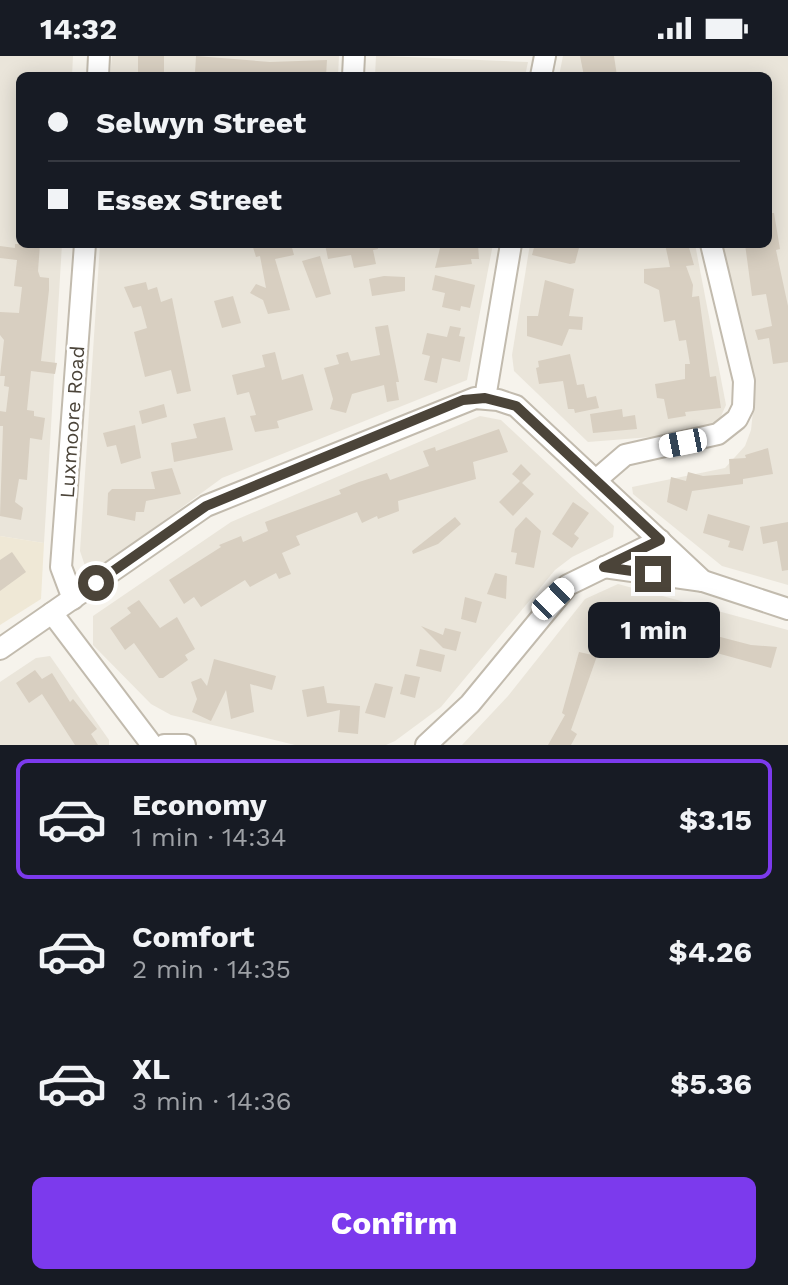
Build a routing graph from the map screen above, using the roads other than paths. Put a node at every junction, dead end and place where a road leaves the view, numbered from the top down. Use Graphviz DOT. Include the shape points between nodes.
graph roads {
  1 [pos="85,248"];
  2 [pos="510,248"];
  3 [pos="712,248"];
  4 [pos="485,398"];
  5 [pos="596,480"];
  6 [pos="660,540"];
  7 [pos="604,567"];
  8 [pos="703,581"];
  9 [pos="73,599"];
  10 [pos="788,609"];
  11 [pos="52,613"];
  12 [pos="0,649"];
  13 [pos="152,745"];
  14 [pos="164,745"];
  15 [pos="185,745"];
  16 [pos="426,745"];
  1 -- 9 [label="street, Luxmoore Road" via="61,567"];
  2 -- 4 [label="street"];
  3 -- 5 [label="street" via="744,381 743,407 718,434 625,455"];
  4 -- 5 [label="street" via="516,406"];
  4 -- 9 [label="street" via="463,400 206,506"];
  5 -- 6 [label="street"];
  6 -- 7 [label="street"];
  6 -- 8 [label="street"];
  7 -- 8 [label="street"];
  7 -- 16 [label="street" via="580,577 553,599 470,704"];
  8 -- 10 [label="street"];
  9 -- 11 [label="street"];
  11 -- 12 [label="street"];
  11 -- 13 [label="street"];
  14 -- 15 [label="street"];
}
